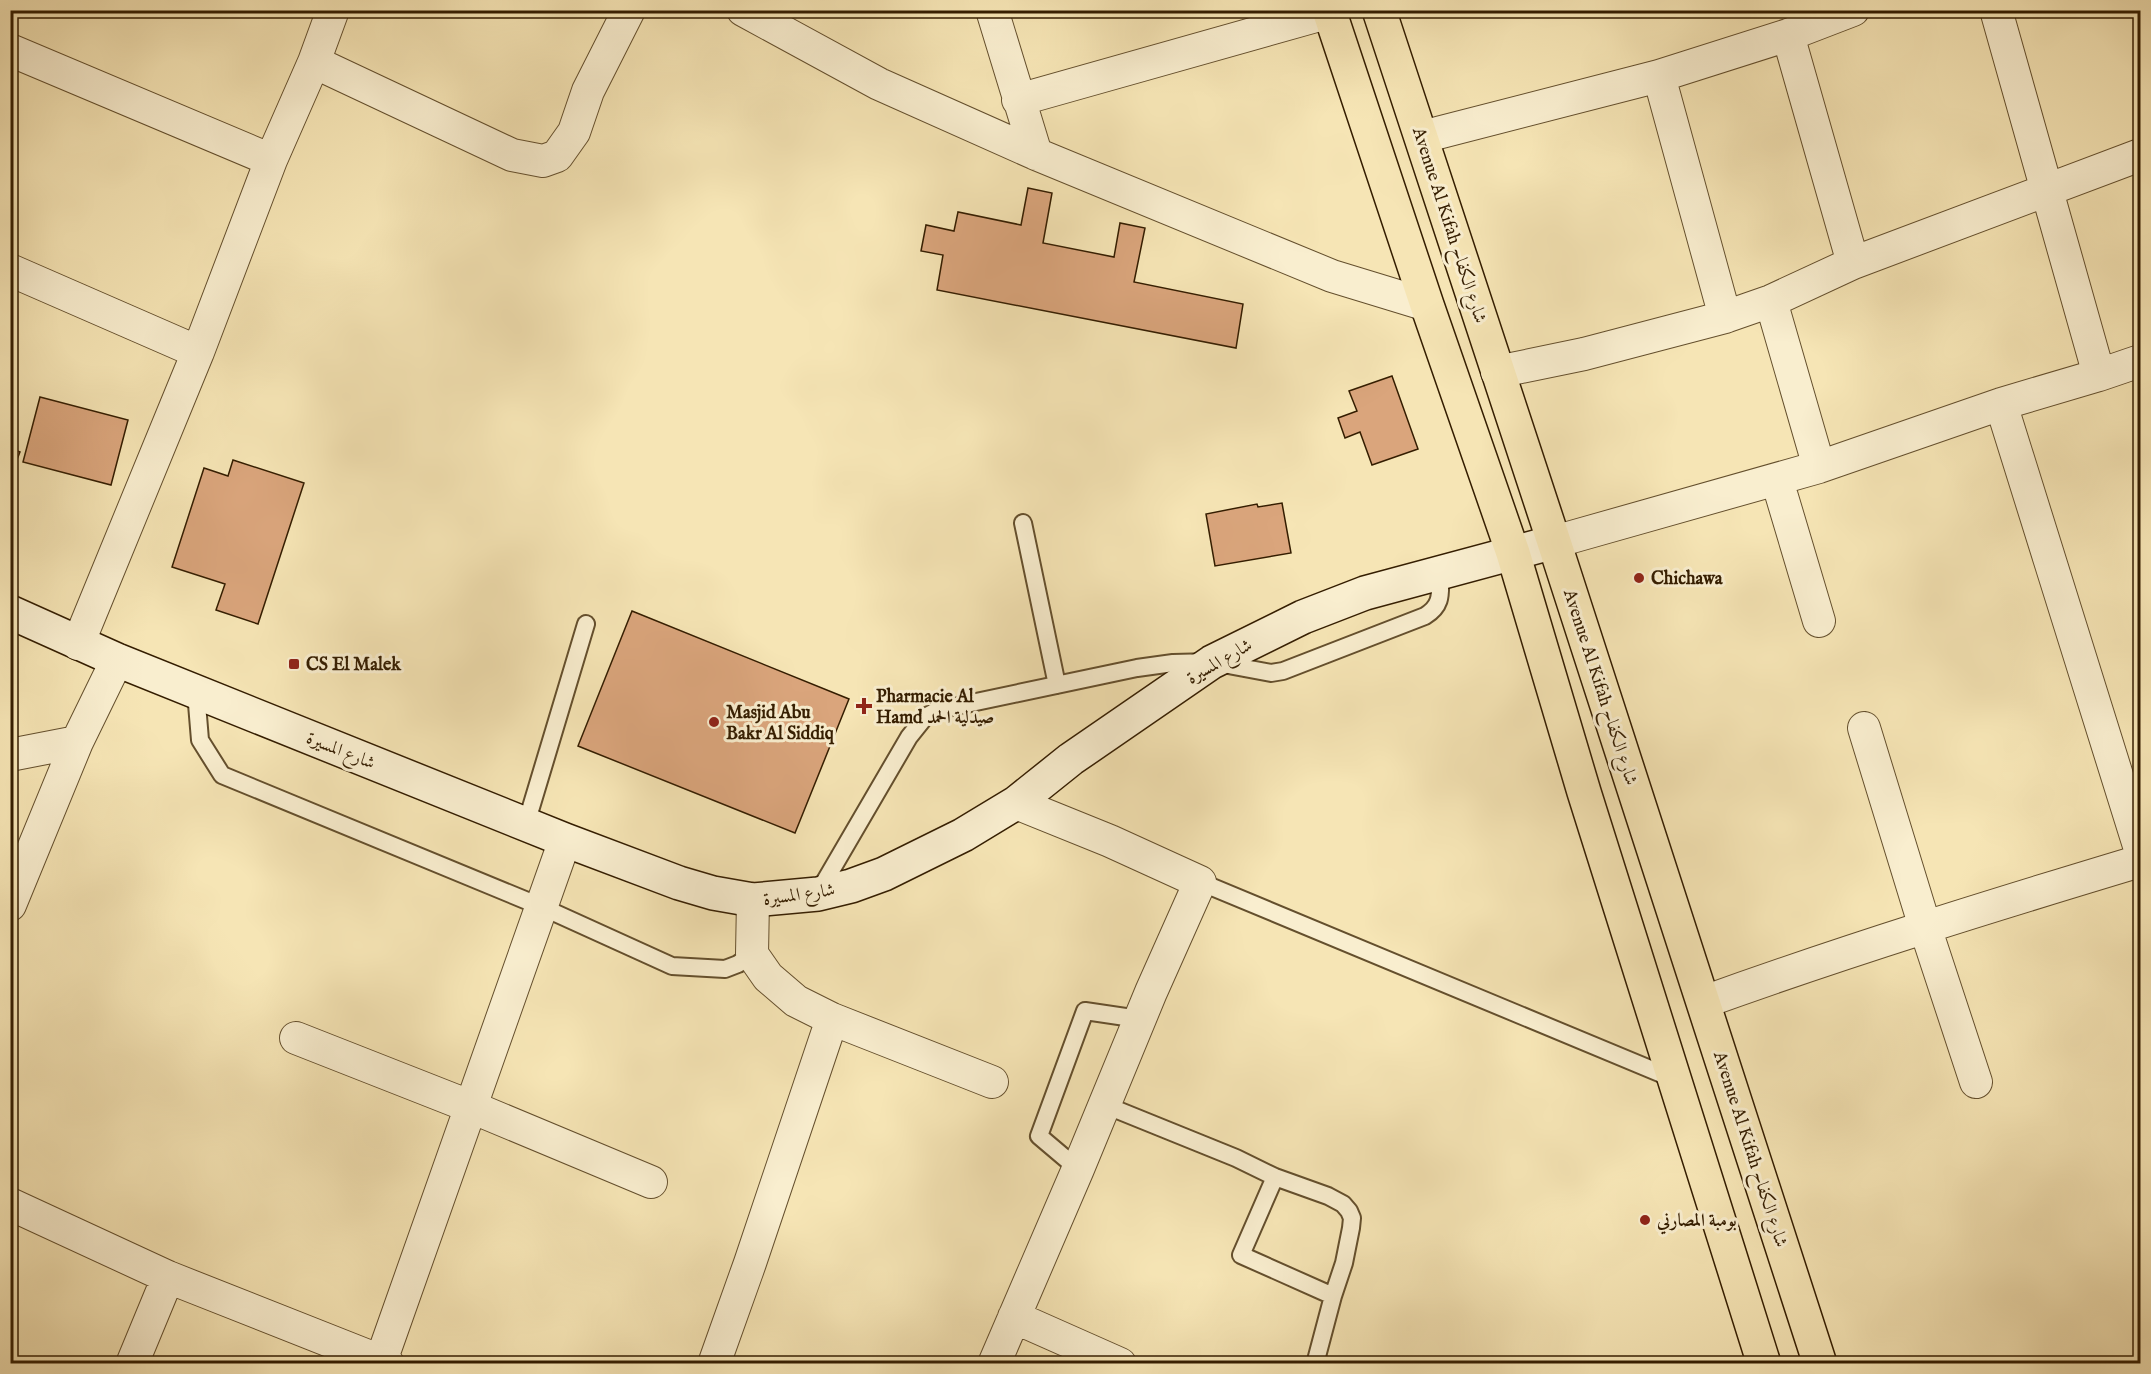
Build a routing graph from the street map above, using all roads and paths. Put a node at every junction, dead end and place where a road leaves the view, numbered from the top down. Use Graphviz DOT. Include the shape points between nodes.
graph roads {
  1 [pos="333,10"];
  2 [pos="629,10"];
  3 [pos="743,10"];
  4 [pos="992,10"];
  5 [pos="1379,10"];
  6 [pos="1852,10"];
  7 [pos="1996,10"];
  8 [pos="1330,11"];
  9 [pos="1788,35"];
  10 [pos="10,50"];
  11 [pos="314,62"];
  12 [pos="1659,76"];
  13 [pos="1018,100"];
  14 [pos="1422,137"];
  15 [pos="1036,154"];
  16 [pos="2140,155"];
  17 [pos="271,160"];
  18 [pos="2047,189"];
  19 [pos="1853,263"];
  20 [pos="10,270"];
  21 [pos="1771,301"];
  22 [pos="1427,305"];
  23 [pos="1725,317"];
  24 [pos="198,352"];
  25 [pos="2140,361"];
  26 [pos="1497,372"];
  27 [pos="2099,375"];
  28 [pos="2001,404"];
  29 [pos="1819,467"];
  30 [pos="1777,480"];
  31 [pos="1023,523"];
  32 [pos="1554,542"];
  33 [pos="1513,553"];
  34 [pos="1440,574"];
  35 [pos="10,612"];
  36 [pos="1819,621"];
  37 [pos="586,624"];
  38 [pos="78,644"];
  39 [pos="117,660"];
  40 [pos="1212,662"];
  41 [pos="1057,686"];
  42 [pos="196,692"];
  43 [pos="1864,728"];
  44 [pos="77,742"];
  45 [pos="10,756"];
  46 [pos="1016,803"];
  47 [pos="526,824"];
  48 [pos="565,840"];
  49 [pos="2140,849"];
  50 [pos="2140,861"];
  51 [pos="1200,882"];
  52 [pos="818,894"];
  53 [pos="753,900"];
  54 [pos="10,905"];
  55 [pos="542,907"];
  56 [pos="1925,927"];
  57 [pos="752,954"];
  58 [pos="1704,1002"];
  59 [pos="831,1019"];
  60 [pos="1139,1019"];
  61 [pos="296,1038"];
  62 [pos="1675,1080"];
  63 [pos="992,1082"];
  64 [pos="1976,1082"];
  65 [pos="1105,1105"];
  66 [pos="470,1106"];
  67 [pos="1078,1169"];
  68 [pos="1275,1177"];
  69 [pos="651,1182"];
  70 [pos="10,1204"];
  71 [pos="168,1277"];
  72 [pos="1333,1296"];
  73 [pos="1014,1317"];
  74 [pos="1759,1359"];
  75 [pos="384,1362"];
  76 [pos="132,1364"];
  77 [pos="714,1364"];
  78 [pos="994,1364"];
  79 [pos="1120,1364"];
  80 [pos="1315,1364"];
  81 [pos="1820,1364"];
  1 -- 11 [label="street"];
  2 -- 11 [label="street" via="588,91 574,132 557,156 543,161 512,155"];
  3 -- 15 [label="street" via="879,84"];
  4 -- 13 [label="street"];
  5 -- 14 [label="main road, Avenue Al Kifah شارع الكفاح"];
  6 -- 9 [label="street"];
  7 -- 18 [label="street"];
  8 -- 13 [label="street"];
  8 -- 22 [label="main road"];
  9 -- 12 [label="street"];
  9 -- 19 [label="street"];
  10 -- 17 [label="street"];
  11 -- 17 [label="street"];
  12 -- 14 [label="street"];
  12 -- 23 [label="street"];
  13 -- 15 [label="street"];
  14 -- 26 [label="main road, Avenue Al Kifah شارع الكفاح"];
  15 -- 22 [label="street" via="1332,276"];
  16 -- 18 [label="street"];
  17 -- 24 [label="street"];
  18 -- 19 [label="street"];
  18 -- 27 [label="street"];
  19 -- 21 [label="street"];
  20 -- 24 [label="street"];
  21 -- 23 [label="street"];
  21 -- 29 [label="street"];
  22 -- 33 [label="main road"];
  23 -- 26 [label="street"];
  24 -- 38 [label="street"];
  25 -- 27 [label="street"];
  26 -- 32 [label="main road, Avenue Al Kifah شارع الكفاح"];
  27 -- 28 [label="street"];
  28 -- 29 [label="street"];
  28 -- 49 [label="street"];
  29 -- 30 [label="street"];
  30 -- 32 [label="street"];
  30 -- 36 [label="street"];
  31 -- 41 [label="lane"];
  32 -- 33 [label="street, شارع المسيرة"];
  32 -- 58 [label="main road, Avenue Al Kifah شارع الكفاح"];
  33 -- 34 [label="street, شارع المسيرة"];
  33 -- 62 [label="main road"];
  34 -- 40 [label="street, شارع المسيرة" via="1365,593 1303,617"];
  34 -- 40 [label="lane" via="1439,602 1425,616 1283,671"];
  35 -- 38 [label="street, شارع المسيرة"];
  37 -- 47 [label="lane"];
  38 -- 39 [label="street, شارع المسيرة"];
  39 -- 42 [label="street, شارع المسيرة"];
  39 -- 44 [label="street"];
  40 -- 41 [label="lane" via="1137,668"];
  40 -- 46 [label="street, شارع المسيرة" via="1071,759"];
  41 -- 52 [label="lane" via="938,710 925,717 909,737"];
  42 -- 47 [label="street, شارع المسيرة"];
  42 -- 55 [label="lane" via="200,740 222,775"];
  43 -- 56 [label="street"];
  44 -- 45 [label="street"];
  44 -- 54 [label="street"];
  46 -- 51 [label="street"];
  46 -- 52 [label="street, شارع المسيرة" via="963,835 884,874"];
  47 -- 48 [label="street, شارع المسيرة"];
  48 -- 53 [label="street, شارع المسيرة" via="680,883"];
  48 -- 55 [label="street"];
  50 -- 56 [label="street"];
  51 -- 60 [label="street"];
  51 -- 62 [label="lane"];
  52 -- 53 [label="street, شارع المسيرة"];
  53 -- 57 [label="street"];
  55 -- 57 [label="lane" via="672,966 725,969"];
  55 -- 66 [label="street"];
  56 -- 58 [label="street"];
  56 -- 64 [label="street"];
  57 -- 59 [label="street" via="782,989"];
  58 -- 81 [label="main road, Avenue Al Kifah شارع الكفاح"];
  59 -- 63 [label="street"];
  59 -- 77 [label="street"];
  60 -- 65 [label="street"];
  60 -- 67 [label="lane" via="1085,1011 1039,1136"];
  61 -- 66 [label="street"];
  62 -- 74 [label="main road"];
  65 -- 67 [label="street"];
  65 -- 68 [label="lane"];
  66 -- 69 [label="street"];
  66 -- 75 [label="street"];
  67 -- 73 [label="street"];
  68 -- 72 [label="lane" via="1328,1196 1349,1211 1352,1228"];
  68 -- 72 [label="lane" via="1241,1255"];
  70 -- 71 [label="street"];
  71 -- 75 [label="street"];
  71 -- 76 [label="street"];
  72 -- 80 [label="lane"];
  73 -- 78 [label="street"];
  73 -- 79 [label="street"];
}
